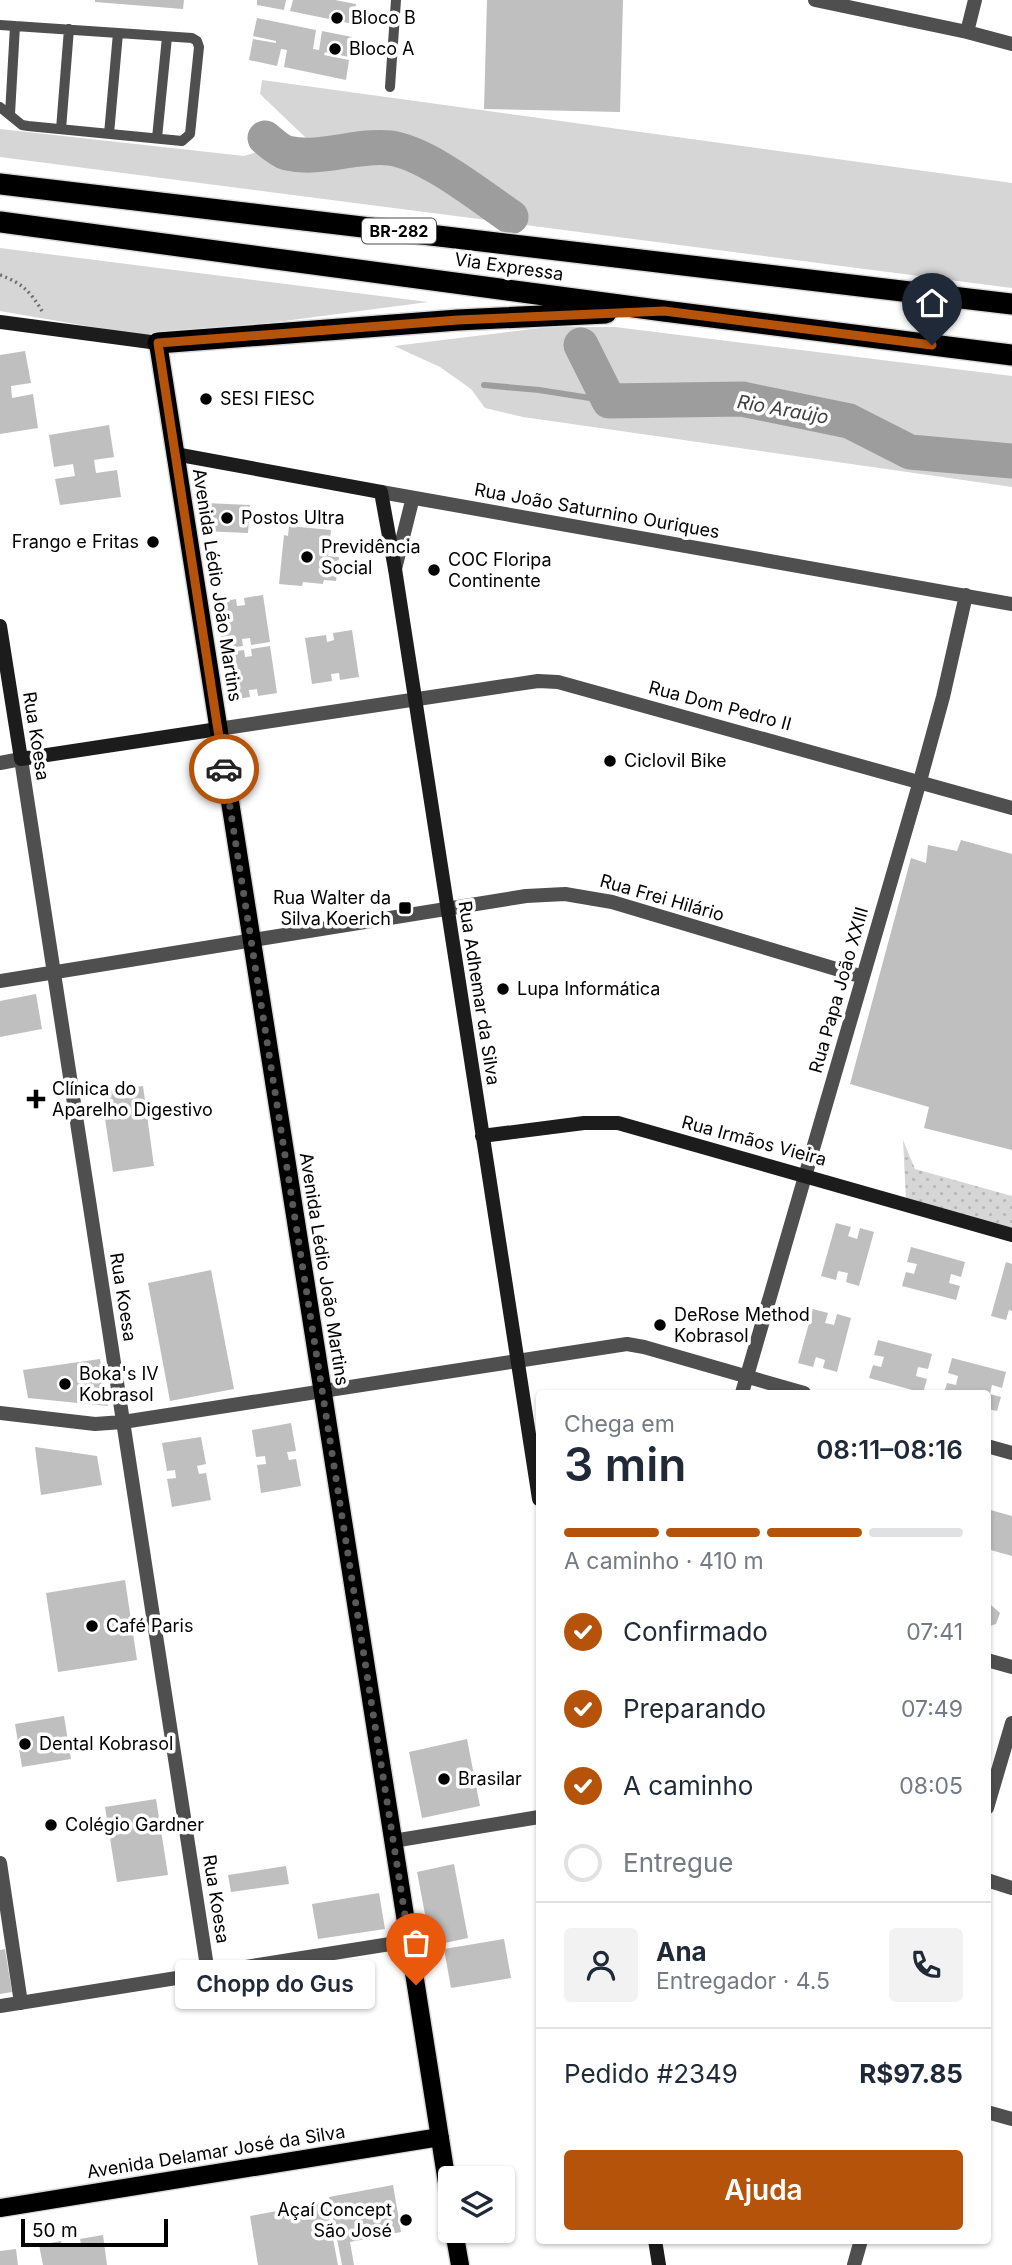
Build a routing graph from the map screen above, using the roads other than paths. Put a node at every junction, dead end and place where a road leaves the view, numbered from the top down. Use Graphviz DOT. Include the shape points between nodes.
graph roads {
  1 [pos="396,0"];
  2 [pos="814,0"];
  3 [pos="975,0"];
  4 [pos="0,25"];
  5 [pos="15,26"];
  6 [pos="69,29"];
  7 [pos="967,32"];
  8 [pos="118,33"];
  9 [pos="167,37"];
  10 [pos="1012,44"];
  11 [pos="390,87"];
  12 [pos="0,107"];
  13 [pos="10,114"];
  14 [pos="61,129"];
  15 [pos="109,134"];
  16 [pos="157,138"];
  17 [pos="0,184"];
  18 [pos="0,222"];
  19 [pos="1012,304"];
  20 [pos="664,311"];
  21 [pos="0,322"];
  22 [pos="158,343"];
  23 [pos="1012,355"];
  24 [pos="175,454"];
  25 [pos="381,492"];
  26 [pos="411,505"];
  27 [pos="395,569"];
  28 [pos="966,595"];
  29 [pos="1012,604"];
  30 [pos="0,626"];
  31 [pos="413,699"];
  32 [pos="218,729"];
  33 [pos="21,759"];
  34 [pos="0,762"];
  35 [pos="920,781"];
  36 [pos="1012,807"];
  37 [pos="446,909"];
  38 [pos="251,940"];
  39 [pos="53,972"];
  40 [pos="863,977"];
  41 [pos="0,981"];
  42 [pos="482,1136"];
  43 [pos="805,1175"];
  44 [pos="1012,1235"];
  45 [pos="517,1360"];
  46 [pos="746,1377"];
  47 [pos="322,1390"];
  48 [pos="743,1390"];
  49 [pos="793,1390"];
  50 [pos="0,1413"];
  51 [pos="123,1422"];
  52 [pos="991,1447"];
  53 [pos="1012,1453"];
  54 [pos="536,1480"];
  55 [pos="991,1661"];
  56 [pos="1012,1667"];
  57 [pos="1012,1723"];
  58 [pos="991,1794"];
  59 [pos="536,1817"];
  60 [pos="393,1841"];
  61 [pos="0,1863"];
  62 [pos="991,1882"];
  63 [pos="1012,1888"];
  64 [pos="409,1941"];
  65 [pos="208,1973"];
  66 [pos="22,2003"];
  67 [pos="0,2006"];
  68 [pos="991,2113"];
  69 [pos="1012,2119"];
  70 [pos="440,2137"];
  71 [pos="444,2166"];
  72 [pos="0,2208"];
  73 [pos="456,2243"];
  74 [pos="656,2244"];
  75 [pos="860,2244"];
  76 [pos="460,2265"];
  77 [pos="659,2265"];
  78 [pos="854,2265"];
  1 -- 11 [label="lane"];
  2 -- 7 [label="street"];
  3 -- 7 [label="street"];
  4 -- 5 [label="lane"];
  5 -- 6 [label="lane"];
  5 -- 13 [label="lane"];
  6 -- 8 [label="lane"];
  6 -- 14 [label="lane"];
  7 -- 10 [label="street"];
  8 -- 9 [label="lane"];
  8 -- 15 [label="lane"];
  9 -- 16 [label="lane"];
  9 -- 16 [label="lane" via="192,38 199,47 190,134 182,141"];
  12 -- 13 [label="lane"];
  13 -- 14 [label="lane" via="22,125"];
  14 -- 15 [label="lane"];
  15 -- 16 [label="lane"];
  17 -- 19 [label="highway, Via Expressa / BR-282"];
  18 -- 20 [label="highway, Via Expressa"];
  20 -- 22 [label="highway" via="458,320"];
  20 -- 23 [label="highway, Via Expressa"];
  21 -- 22 [label="main road"];
  22 -- 24 [label="main road, Avenida Lédio João Martins"];
  24 -- 25 [label="main road, Rua João Saturnino Ouriques"];
  24 -- 32 [label="main road, Avenida Lédio João Martins"];
  25 -- 27 [label="main road, Rua Adhemar da Silva"];
  25 -- 28 [label="street, Rua João Saturnino Ouriques"];
  26 -- 27 [label="street"];
  27 -- 31 [label="main road, Rua Adhemar da Silva"];
  28 -- 29 [label="street, Rua João Saturnino Ouriques"];
  28 -- 35 [label="street, Rua Papa João XXIII"];
  30 -- 33 [label="main road, Rua Koesa"];
  31 -- 32 [label="street, Rua Dom Pedro II"];
  31 -- 35 [label="street, Rua Dom Pedro II" via="558,682"];
  31 -- 37 [label="main road, Rua Adhemar da Silva"];
  32 -- 33 [label="main road"];
  32 -- 38 [label="main road, Avenida Lédio João Martins"];
  33 -- 34 [label="street"];
  33 -- 39 [label="street, Rua Koesa"];
  35 -- 36 [label="street, Rua Dom Pedro II"];
  35 -- 40 [label="street, Rua Papa João XXIII"];
  37 -- 38 [label="street"];
  37 -- 40 [label="street, Rua Frei Hilário" via="546,894 587,897"];
  37 -- 42 [label="main road, Rua Adhemar da Silva"];
  38 -- 39 [label="street"];
  38 -- 47 [label="main road, Avenida Lédio João Martins"];
  39 -- 41 [label="street"];
  39 -- 51 [label="street, Rua Koesa"];
  40 -- 43 [label="street, Rua Papa João XXIII"];
  42 -- 43 [label="main road, Rua Irmãos Vieira" via="618,1123"];
  42 -- 45 [label="main road, Rua Adhemar da Silva"];
  43 -- 44 [label="main road, Rua Irmãos Vieira"];
  43 -- 46 [label="street, Rua Papa João XXIII"];
  45 -- 46 [label="street" via="627,1344"];
  45 -- 47 [label="street"];
  45 -- 54 [label="main road, Rua Adhemar da Silva"];
  46 -- 48 [label="street, Rua Papa João XXIII"];
  46 -- 49 [label="street"];
  47 -- 51 [label="street"];
  47 -- 60 [label="main road, Avenida Lédio João Martins"];
  50 -- 51 [label="street" via="95,1424"];
  51 -- 65 [label="street, Rua Koesa"];
  52 -- 53 [label="street"];
  55 -- 56 [label="street"];
  57 -- 58 [label="street"];
  59 -- 60 [label="street"];
  60 -- 64 [label="main road, Avenida Lédio João Martins"];
  61 -- 66 [label="street"];
  62 -- 63 [label="street"];
  64 -- 65 [label="street"];
  64 -- 70 [label="main road, Avenida Lédio João Martins"];
  65 -- 66 [label="street"];
  66 -- 67 [label="street"];
  68 -- 69 [label="street"];
  70 -- 71 [label="main road, Avenida Lédio João Martins"];
  70 -- 72 [label="main road, Avenida Delamar José da Silva"];
  73 -- 76 [label="main road"];
  74 -- 77 [label="main road"];
  75 -- 78 [label="street"];
}
